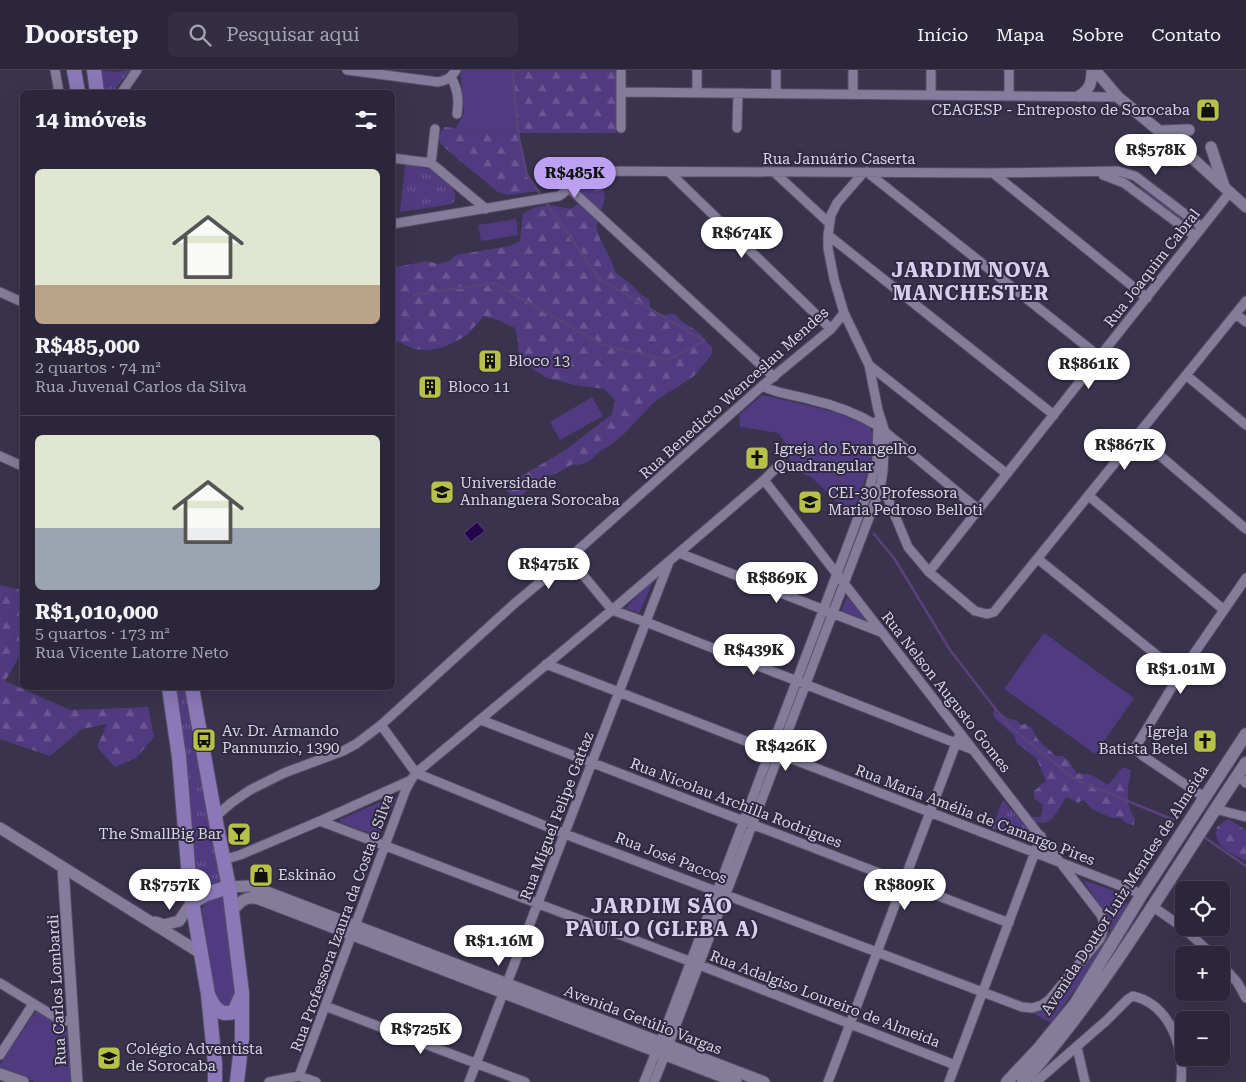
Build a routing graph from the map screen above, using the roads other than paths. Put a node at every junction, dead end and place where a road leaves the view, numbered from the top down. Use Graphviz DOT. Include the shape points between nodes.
graph roads {
  1 [pos="55,70"];
  2 [pos="74,70"];
  3 [pos="94,70"];
  4 [pos="137,70"];
  5 [pos="348,70"];
  6 [pos="621,70"];
  7 [pos="697,70"];
  8 [pos="776,70"];
  9 [pos="853,70"];
  10 [pos="931,70"];
  11 [pos="1009,70"];
  12 [pos="1093,70"];
  13 [pos="453,73"];
  14 [pos="59,90"];
  15 [pos="78,90"];
  16 [pos="97,90"];
  17 [pos="123,90"];
  18 [pos="621,92"];
  19 [pos="697,92"];
  20 [pos="738,93"];
  21 [pos="776,93"];
  22 [pos="853,94"];
  23 [pos="931,95"];
  24 [pos="1009,96"];
  25 [pos="1079,96"];
  26 [pos="1118,97"];
  27 [pos="457,114"];
  28 [pos="621,128"];
  29 [pos="738,128"];
  30 [pos="435,129"];
  31 [pos="1189,130"];
  32 [pos="1160,131"];
  33 [pos="1211,148"];
  34 [pos="395,158"];
  35 [pos="430,163"];
  36 [pos="669,172"];
  37 [pos="774,172"];
  38 [pos="865,172"];
  39 [pos="1093,172"];
  40 [pos="993,173"];
  41 [pos="569,188"];
  42 [pos="1227,190"];
  43 [pos="469,194"];
  44 [pos="1246,207"];
  45 [pos="486,209"];
  46 [pos="465,213"];
  47 [pos="829,223"];
  48 [pos="395,224"];
  49 [pos="1202,228"];
  50 [pos="828,235"];
  51 [pos="1195,236"];
  52 [pos="0,292"];
  53 [pos="1147,298"];
  54 [pos="20,301"];
  55 [pos="1246,301"];
  56 [pos="844,313"];
  57 [pos="1236,314"];
  58 [pos="1246,322"];
  59 [pos="831,329"];
  60 [pos="1100,357"];
  61 [pos="869,365"];
  62 [pos="1186,376"];
  63 [pos="774,377"];
  64 [pos="762,386"];
  65 [pos="1054,415"];
  66 [pos="1246,425"];
  67 [pos="882,429"];
  68 [pos="1137,436"];
  69 [pos="0,456"];
  70 [pos="781,463"];
  71 [pos="20,465"];
  72 [pos="1007,474"];
  73 [pos="764,480"];
  74 [pos="870,486"];
  75 [pos="880,489"];
  76 [pos="1089,496"];
  77 [pos="979,510"];
  78 [pos="1246,529"];
  79 [pos="679,553"];
  80 [pos="569,558"];
  81 [pos="1038,559"];
  82 [pos="670,560"];
  83 [pos="929,572"];
  84 [pos="837,574"];
  85 [pos="1246,578"];
  86 [pos="845,583"];
  87 [pos="612,610"];
  88 [pos="823,610"];
  89 [pos="1224,610"];
  90 [pos="833,613"];
  91 [pos="646,622"];
  92 [pos="883,633"];
  93 [pos="546,664"];
  94 [pos="1180,674"];
  95 [pos="797,680"];
  96 [pos="807,684"];
  97 [pos="169,690"];
  98 [pos="192,690"];
  99 [pos="619,692"];
  100 [pos="481,720"];
  101 [pos="381,725"];
  102 [pos="960,732"];
  103 [pos="1246,734"];
  104 [pos="956,744"];
  105 [pos="972,749"];
  106 [pos="770,750"];
  107 [pos="780,754"];
  108 [pos="592,762"];
  109 [pos="1246,763"];
  110 [pos="1219,774"];
  111 [pos="413,776"];
  112 [pos="1242,779"];
  113 [pos="1212,786"];
  114 [pos="1204,797"];
  115 [pos="1215,809"];
  116 [pos="930,812"];
  117 [pos="1246,817"];
  118 [pos="215,818"];
  119 [pos="320,821"];
  120 [pos="744,821"];
  121 [pos="753,824"];
  122 [pos="0,828"];
  123 [pos="565,834"];
  124 [pos="1041,836"];
  125 [pos="385,846"];
  126 [pos="1035,852"];
  127 [pos="224,860"];
  128 [pos="1062,863"];
  129 [pos="64,868"];
  130 [pos="903,882"];
  131 [pos="92,885"];
  132 [pos="229,887"];
  133 [pos="717,890"];
  134 [pos="727,894"];
  135 [pos="1142,894"];
  136 [pos="66,897"];
  137 [pos="192,902"];
  138 [pos="538,904"];
  139 [pos="1152,906"];
  140 [pos="232,911"];
  141 [pos="147,919"];
  142 [pos="1104,921"];
  143 [pos="1009,923"];
  144 [pos="353,931"];
  145 [pos="1203,946"];
  146 [pos="877,952"];
  147 [pos="202,954"];
  148 [pos="695,964"];
  149 [pos="1230,974"];
  150 [pos="0,982"];
  151 [pos="505,988"];
  152 [pos="983,992"];
  153 [pos="242,993"];
  154 [pos="208,994"];
  155 [pos="1246,998"];
  156 [pos="33,1004"];
  157 [pos="325,1006"];
  158 [pos="73,1016"];
  159 [pos="850,1024"];
  160 [pos="1076,1047"];
  161 [pos="662,1049"];
  162 [pos="0,1055"];
  163 [pos="476,1064"];
  164 [pos="955,1065"];
  165 [pos="0,1074"];
  166 [pos="299,1076"];
  167 [pos="23,1082"];
  168 [pos="77,1082"];
  169 [pos="215,1082"];
  170 [pos="237,1082"];
  171 [pos="269,1082"];
  172 [pos="316,1082"];
  173 [pos="469,1082"];
  174 [pos="524,1082"];
  175 [pos="644,1082"];
  176 [pos="654,1082"];
  177 [pos="736,1082"];
  178 [pos="764,1082"];
  179 [pos="828,1082"];
  180 [pos="949,1082"];
  181 [pos="1007,1082"];
  182 [pos="1023,1082"];
  183 [pos="1036,1082"];
  184 [pos="1084,1082"];
  185 [pos="1181,1082"];
  1 -- 14 [label="street"];
  2 -- 15 [label="main road"];
  3 -- 16 [label="main road"];
  4 -- 17 [label="street"];
  5 -- 13 [label="street" via="438,82"];
  6 -- 18 [label="street"];
  7 -- 19 [label="street"];
  8 -- 21 [label="street"];
  9 -- 22 [label="street"];
  10 -- 23 [label="street"];
  11 -- 24 [label="street"];
  12 -- 25 [label="street" via="1091,84"];
  12 -- 26 [label="street"];
  13 -- 27 [label="street" via="459,100"];
  18 -- 19 [label="street"];
  18 -- 28 [label="street"];
  19 -- 20 [label="street"];
  20 -- 21 [label="street"];
  20 -- 29 [label="street"];
  21 -- 22 [label="street"];
  22 -- 23 [label="street"];
  23 -- 24 [label="street"];
  24 -- 25 [label="street"];
  25 -- 26 [label="street"];
  26 -- 32 [label="street"];
  30 -- 35 [label="street"];
  31 -- 32 [label="street"];
  32 -- 42 [label="street"];
  33 -- 42 [label="street"];
  34 -- 35 [label="street"];
  35 -- 43 [label="street"];
  36 -- 37 [label="street, Rua Januário Caserta"];
  36 -- 41 [label="street, Rua Januário Caserta" via="585,171"];
  36 -- 59 [label="street"];
  37 -- 38 [label="street, Rua Januário Caserta"];
  37 -- 47 [label="street"];
  38 -- 40 [label="street, Rua Januário Caserta"];
  38 -- 47 [label="street" via="837,203"];
  38 -- 60 [label="street"];
  39 -- 40 [label="street, Rua Januário Caserta"];
  39 -- 49 [label="street, Rua Januário Caserta" via="1118,171 1135,176"];
  39 -- 51 [label="street" via="1124,183"];
  40 -- 53 [label="street"];
  41 -- 45 [label="street" via="559,196"];
  41 -- 63 [label="street"];
  42 -- 44 [label="street"];
  42 -- 49 [label="street, Rua Joaquim Cabral"];
  43 -- 45 [label="street"];
  43 -- 46 [label="street"];
  45 -- 46 [label="street"];
  46 -- 48 [label="street"];
  47 -- 50 [label="street"];
  49 -- 51 [label="street, Rua Joaquim Cabral"];
  50 -- 56 [label="street" via="834,279"];
  50 -- 65 [label="street"];
  51 -- 53 [label="street, Rua Joaquim Cabral"];
  52 -- 54 [label="street"];
  53 -- 60 [label="street, Rua Joaquim Cabral"];
  55 -- 57 [label="street"];
  56 -- 59 [label="street, Rua Benedicto Wenceslau Mendes"];
  56 -- 61 [label="street"];
  57 -- 58 [label="street"];
  57 -- 62 [label="street"];
  59 -- 63 [label="street, Rua Benedicto Wenceslau Mendes"];
  60 -- 65 [label="street, Rua Joaquim Cabral"];
  61 -- 67 [label="street"];
  61 -- 72 [label="street"];
  62 -- 66 [label="street"];
  62 -- 68 [label="street"];
  63 -- 64 [label="street, Rua Benedicto Wenceslau Mendes"];
  64 -- 67 [label="street" via="864,417"];
  64 -- 80 [label="street, Rua Benedicto Wenceslau Mendes"];
  65 -- 72 [label="street, Rua Joaquim Cabral"];
  67 -- 74 [label="street"];
  67 -- 75 [label="street"];
  67 -- 77 [label="street"];
  68 -- 76 [label="street"];
  68 -- 78 [label="street"];
  69 -- 71 [label="street"];
  70 -- 73 [label="street"];
  72 -- 77 [label="street, Rua Joaquim Cabral"];
  73 -- 79 [label="street"];
  73 -- 84 [label="street, Rua Nelson Augusto Gomes"];
  74 -- 75 [label="street"];
  74 -- 84 [label="street"];
  75 -- 83 [label="street" via="886,494 908,546"];
  75 -- 86 [label="street"];
  76 -- 81 [label="street"];
  76 -- 89 [label="street"];
  77 -- 83 [label="street, Rua Joaquim Cabral"];
  79 -- 82 [label="street"];
  79 -- 88 [label="street"];
  80 -- 87 [label="street"];
  80 -- 101 [label="street, Rua Benedicto Wenceslau Mendes"];
  81 -- 83 [label="street" via="998,610 987,614 975,611"];
  81 -- 94 [label="street"];
  82 -- 87 [label="street"];
  82 -- 91 [label="street, Rua Miguel Felipe Gattaz"];
  84 -- 86 [label="street, Rua Nelson Augusto Gomes"];
  84 -- 88 [label="street"];
  85 -- 89 [label="street"];
  86 -- 90 [label="street"];
  86 -- 92 [label="street, Rua Nelson Augusto Gomes"];
  87 -- 91 [label="street"];
  87 -- 93 [label="street"];
  88 -- 90 [label="street"];
  88 -- 95 [label="street"];
  89 -- 94 [label="street"];
  90 -- 92 [label="street"];
  90 -- 96 [label="street"];
  91 -- 95 [label="street"];
  91 -- 99 [label="street, Rua Miguel Felipe Gattaz"];
  92 -- 102 [label="street, Rua Nelson Augusto Gomes"];
  93 -- 99 [label="street, Rua Maria Amélia de Camargo Pires"];
  93 -- 100 [label="street"];
  94 -- 114 [label="street" via="1138,742 1138,751"];
  95 -- 96 [label="street"];
  95 -- 106 [label="street"];
  96 -- 104 [label="street"];
  96 -- 107 [label="street"];
  97 -- 137 [label="main road" via="179,757"];
  98 -- 118 [label="main road"];
  99 -- 106 [label="street, Rua Maria Amélia de Camargo Pires"];
  99 -- 108 [label="street, Rua Miguel Felipe Gattaz"];
  100 -- 108 [label="street, Rua Nicolau Archilla Rodrigues"];
  100 -- 111 [label="street"];
  101 -- 111 [label="street"];
  101 -- 118 [label="street, Rua Benedicto Wenceslau Mendes" via="343,751 284,772 250,790"];
  102 -- 104 [label="street"];
  102 -- 105 [label="street, Rua Nelson Augusto Gomes"];
  103 -- 110 [label="main road, Avenida Doutor Luiz Mendes de Almeida"];
  104 -- 105 [label="street"];
  104 -- 116 [label="street"];
  105 -- 124 [label="street, Rua Nelson Augusto Gomes"];
  106 -- 107 [label="street, Rua Maria Amélia de Camargo Pires"];
  106 -- 120 [label="street"];
  107 -- 116 [label="street, Rua Maria Amélia de Camargo Pires"];
  107 -- 121 [label="street"];
  108 -- 120 [label="street, Rua Nicolau Archilla Rodrigues"];
  108 -- 123 [label="street, Rua Miguel Felipe Gattaz"];
  109 -- 112 [label="main road, Avenida Doutor Luiz Mendes de Almeida"];
  110 -- 112 [label="main road" via="1229,773"];
  110 -- 113 [label="main road, Avenida Doutor Luiz Mendes de Almeida"];
  111 -- 119 [label="street"];
  111 -- 123 [label="street, Rua José Paccos"];
  111 -- 125 [label="street, Rua Professora Izaura da Costa e Silva"];
  112 -- 115 [label="main road, Avenida Doutor Luiz Mendes de Almeida"];
  113 -- 114 [label="main road, Avenida Doutor Luiz Mendes de Almeida"];
  113 -- 115 [label="main road" via="1210,801"];
  114 -- 135 [label="main road, Avenida Doutor Luiz Mendes de Almeida"];
  115 -- 117 [label="street"];
  115 -- 139 [label="main road, Avenida Doutor Luiz Mendes de Almeida"];
  116 -- 126 [label="street, Rua Maria Amélia de Camargo Pires"];
  116 -- 130 [label="street"];
  118 -- 127 [label="main road"];
  119 -- 125 [label="street, Rua Adalgiso Loureiro de Almeida"];
  119 -- 127 [label="street"];
  120 -- 121 [label="street, Rua Nicolau Archilla Rodrigues"];
  120 -- 133 [label="street"];
  121 -- 130 [label="street, Rua Nicolau Archilla Rodrigues"];
  121 -- 134 [label="street"];
  122 -- 129 [label="street"];
  123 -- 133 [label="street, Rua José Paccos"];
  123 -- 138 [label="street, Rua Miguel Felipe Gattaz"];
  124 -- 126 [label="street"];
  124 -- 128 [label="street, Rua Nelson Augusto Gomes"];
  125 -- 138 [label="street, Rua Adalgiso Loureiro de Almeida"];
  125 -- 144 [label="street, Rua Professora Izaura da Costa e Silva"];
  126 -- 128 [label="street, Rua Maria Amélia de Camargo Pires"];
  126 -- 143 [label="street"];
  127 -- 132 [label="main road"];
  128 -- 135 [label="street, Rua Maria Amélia de Camargo Pires"];
  128 -- 142 [label="street, Rua Nelson Augusto Gomes"];
  129 -- 131 [label="street"];
  129 -- 136 [label="street, Rua Carlos Lombardi"];
  130 -- 143 [label="street, Rua Nicolau Archilla Rodrigues"];
  130 -- 146 [label="street"];
  131 -- 136 [label="street, Rua Carlos Lombardi" via="80,883"];
  131 -- 141 [label="street"];
  132 -- 137 [label="main road"];
  132 -- 140 [label="main road"];
  132 -- 144 [label="street, Avenida Getúlio Vargas" via="259,889"];
  133 -- 134 [label="street, Rua José Paccos"];
  133 -- 148 [label="street"];
  134 -- 146 [label="street, Rua José Paccos"];
  134 -- 148 [label="street"];
  135 -- 181 [label="main road, Avenida Doutor Luiz Mendes de Almeida" via="1074,1004"];
  136 -- 158 [label="street, Rua Carlos Lombardi"];
  137 -- 141 [label="street" via="176,923 164,925"];
  137 -- 147 [label="main road"];
  138 -- 148 [label="street, Rua Adalgiso Loureiro de Almeida"];
  138 -- 151 [label="street, Rua Miguel Felipe Gattaz"];
  139 -- 145 [label="street"];
  139 -- 182 [label="main road, Avenida Doutor Luiz Mendes de Almeida" via="1083,1010"];
  140 -- 144 [label="street, Avenida Getúlio Vargas" via="244,899 255,897"];
  140 -- 153 [label="main road"];
  141 -- 147 [label="street"];
  142 -- 152 [label="street, Rua José Paccos" via="1100,939 1046,1002 1022,1008"];
  143 -- 152 [label="street"];
  144 -- 151 [label="street, Avenida Getúlio Vargas"];
  144 -- 157 [label="street, Rua Professora Izaura da Costa e Silva"];
  146 -- 152 [label="street, Rua José Paccos"];
  146 -- 159 [label="street"];
  147 -- 154 [label="main road"];
  148 -- 159 [label="street, Rua Adalgiso Loureiro de Almeida"];
  148 -- 161 [label="street"];
  149 -- 155 [label="street"];
  150 -- 156 [label="street"];
  151 -- 161 [label="street, Avenida Getúlio Vargas"];
  151 -- 163 [label="street, Rua Miguel Felipe Gattaz"];
  152 -- 164 [label="street"];
  153 -- 154 [label="main road" via="234,1012 227,1014 214,1007"];
  153 -- 170 [label="main road" via="242,1038"];
  154 -- 169 [label="main road"];
  156 -- 158 [label="street" via="62,1021"];
  156 -- 162 [label="street"];
  157 -- 163 [label="street"];
  157 -- 166 [label="street, Rua Professora Izaura da Costa e Silva"];
  158 -- 168 [label="street, Rua Carlos Lombardi"];
  159 -- 164 [label="street, Rua Adalgiso Loureiro de Almeida"];
  159 -- 179 [label="street"];
  160 -- 183 [label="street"];
  160 -- 184 [label="street"];
  160 -- 185 [label="street" via="1128,999 1133,996 1144,999 1159,1010 1174,1034 1180,1050"];
  161 -- 175 [label="street"];
  161 -- 176 [label="street"];
  161 -- 177 [label="street, Avenida Getúlio Vargas"];
  161 -- 178 [label="street, Avenida Getúlio Vargas"];
  163 -- 173 [label="street, Rua Miguel Felipe Gattaz"];
  163 -- 174 [label="street"];
  164 -- 180 [label="street"];
  165 -- 167 [label="street"];
  166 -- 171 [label="street"];
  166 -- 172 [label="street"];
}
